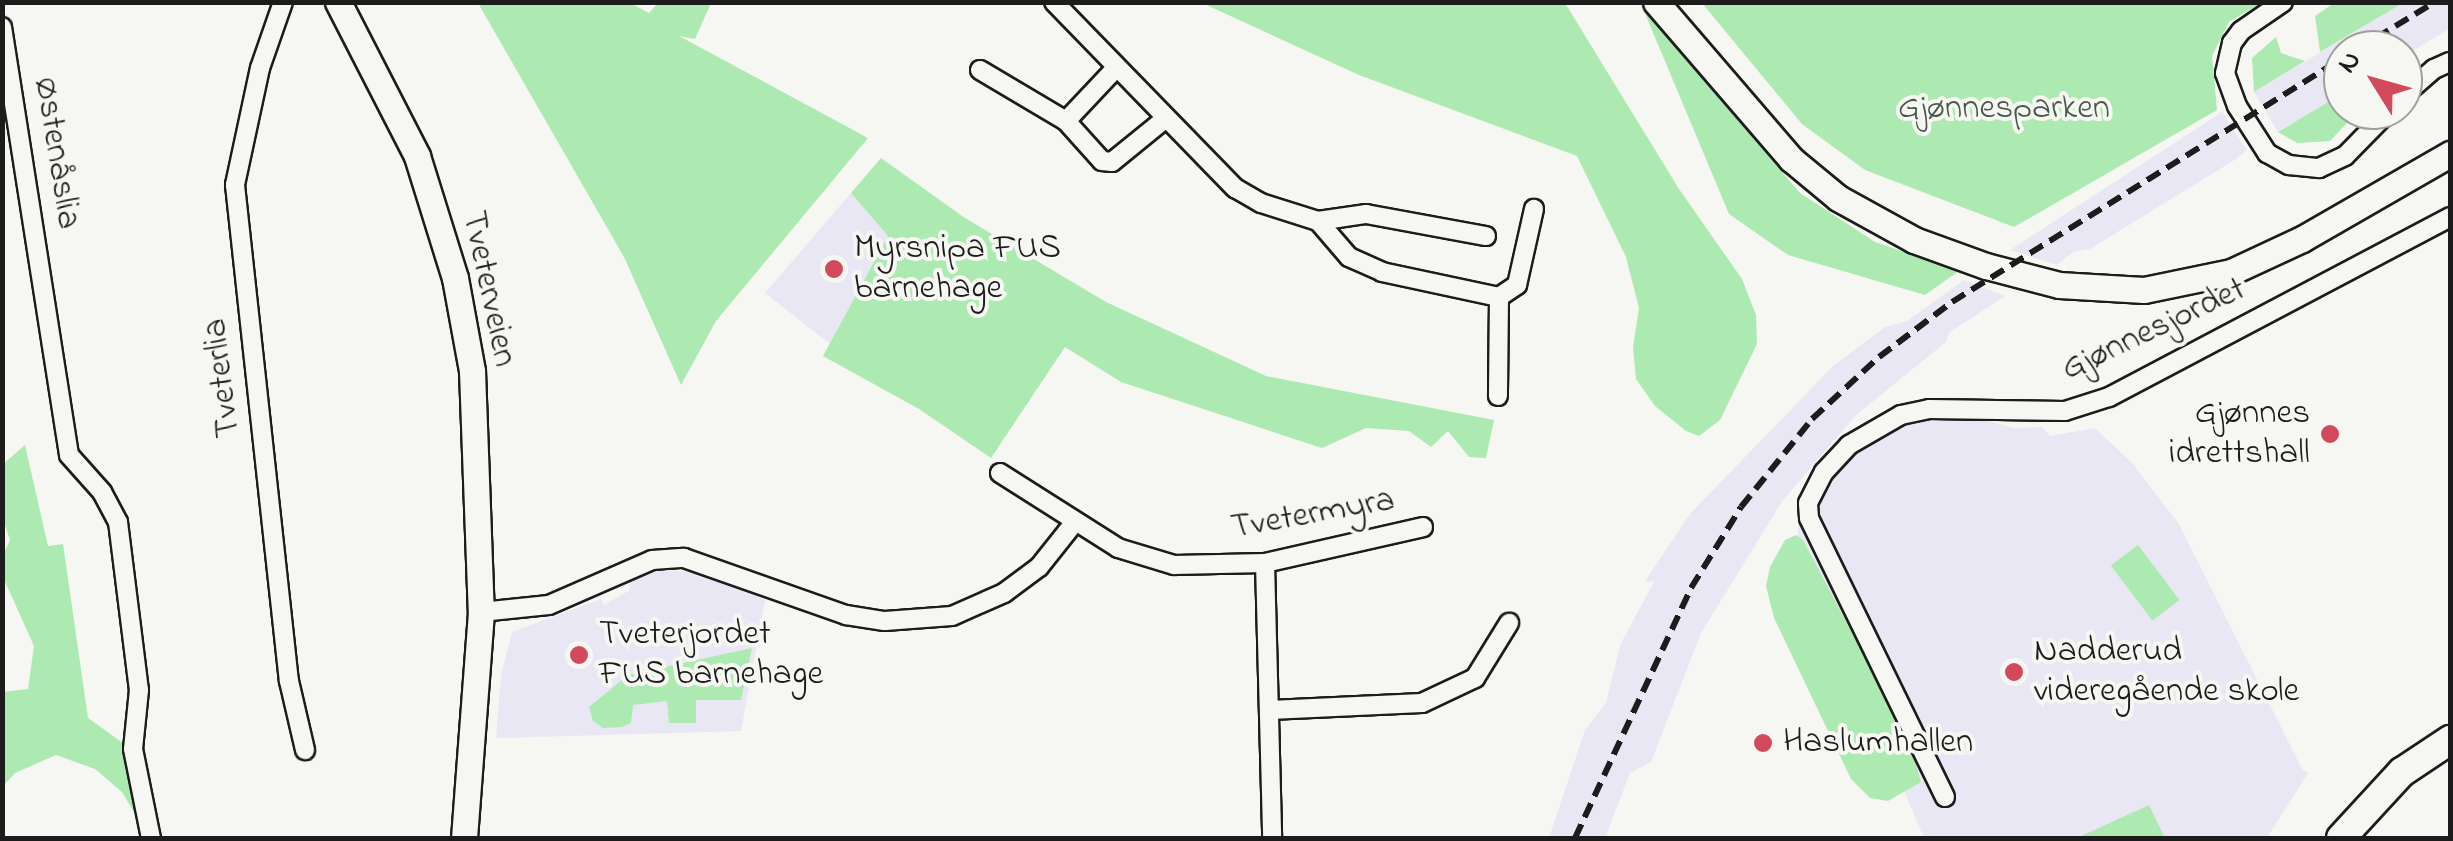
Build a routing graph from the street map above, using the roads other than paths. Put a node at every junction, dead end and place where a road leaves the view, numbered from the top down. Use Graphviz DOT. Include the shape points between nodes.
graph roads {
  1 [pos="283,2"];
  2 [pos="338,2"];
  3 [pos="1054,2"];
  4 [pos="1656,2"];
  5 [pos="2282,2"];
  6 [pos="2,27"];
  7 [pos="2450,63"];
  8 [pos="1116,68"];
  9 [pos="980,70"];
  10 [pos="2423,79"];
  11 [pos="1164,119"];
  12 [pos="1066,122"];
  13 [pos="2370,130"];
  14 [pos="2450,138"];
  15 [pos="2450,154"];
  16 [pos="2402,178"];
  17 [pos="1534,208"];
  18 [pos="2450,217"];
  19 [pos="1318,222"];
  20 [pos="1486,236"];
  21 [pos="1500,297"];
  22 [pos="1498,396"];
  23 [pos="1000,473"];
  24 [pos="1074,523"];
  25 [pos="1422,527"];
  26 [pos="1265,563"];
  27 [pos="480,612"];
  28 [pos="1509,623"];
  29 [pos="1270,710"];
  30 [pos="2445,745"];
  31 [pos="305,750"];
  32 [pos="1944,797"];
  33 [pos="151,838"];
  34 [pos="464,838"];
  35 [pos="1272,838"];
  36 [pos="2341,838"];
  37 [pos="2363,838"];
  1 -- 31 [label="street, Tveterlia" via="260,68 235,186 288,682"];
  2 -- 27 [label="main road, Tveterveien" via="417,156 456,278 474,397"];
  3 -- 8 [label="street"];
  4 -- 16 [label="main road, Gjønnesjordet" via="1791,159 1838,198 1914,240 2038,280 2144,290 2231,272 2302,239"];
  5 -- 13 [label="street" via="2241,31 2225,72 2267,153 2288,166 2320,168 2345,156"];
  6 -- 33 [label="street, Østenåslia" via="69,455 118,522 140,690 133,750"];
  7 -- 10 [label="street"];
  8 -- 11 [label="street"];
  8 -- 12 [label="street"];
  9 -- 12 [label="street"];
  11 -- 12 [label="street" via="1112,162 1102,160"];
  11 -- 19 [label="street" via="1235,188"];
  14 -- 16 [label="main road, Gjønnesjordet"];
  15 -- 16 [label="main road, Gjønnesjordet"];
  17 -- 21 [label="street" via="1516,286"];
  18 -- 32 [label="street, Gjønnesjordet" via="2136,386 2088,405 2045,412 1929,409 1902,415 1850,445 1824,472 1808,503 1816,535"];
  19 -- 20 [label="street" via="1366,214"];
  19 -- 21 [label="street" via="1349,258 1382,272"];
  21 -- 22 [label="street"];
  23 -- 24 [label="street, Tvetermyra"];
  24 -- 26 [label="street, Tvetermyra" via="1118,548 1174,565"];
  24 -- 27 [label="street" via="1038,567 1004,593 952,616 885,621 846,615 684,558 652,560 549,605"];
  25 -- 26 [label="street, Tvetermyra"];
  26 -- 29 [label="street"];
  27 -- 34 [label="main road, Tveterveien"];
  28 -- 29 [label="street" via="1474,678 1422,704"];
  29 -- 35 [label="street"];
  30 -- 36 [label="main road" via="2402,772"];
  30 -- 37 [label="main road"];
}
